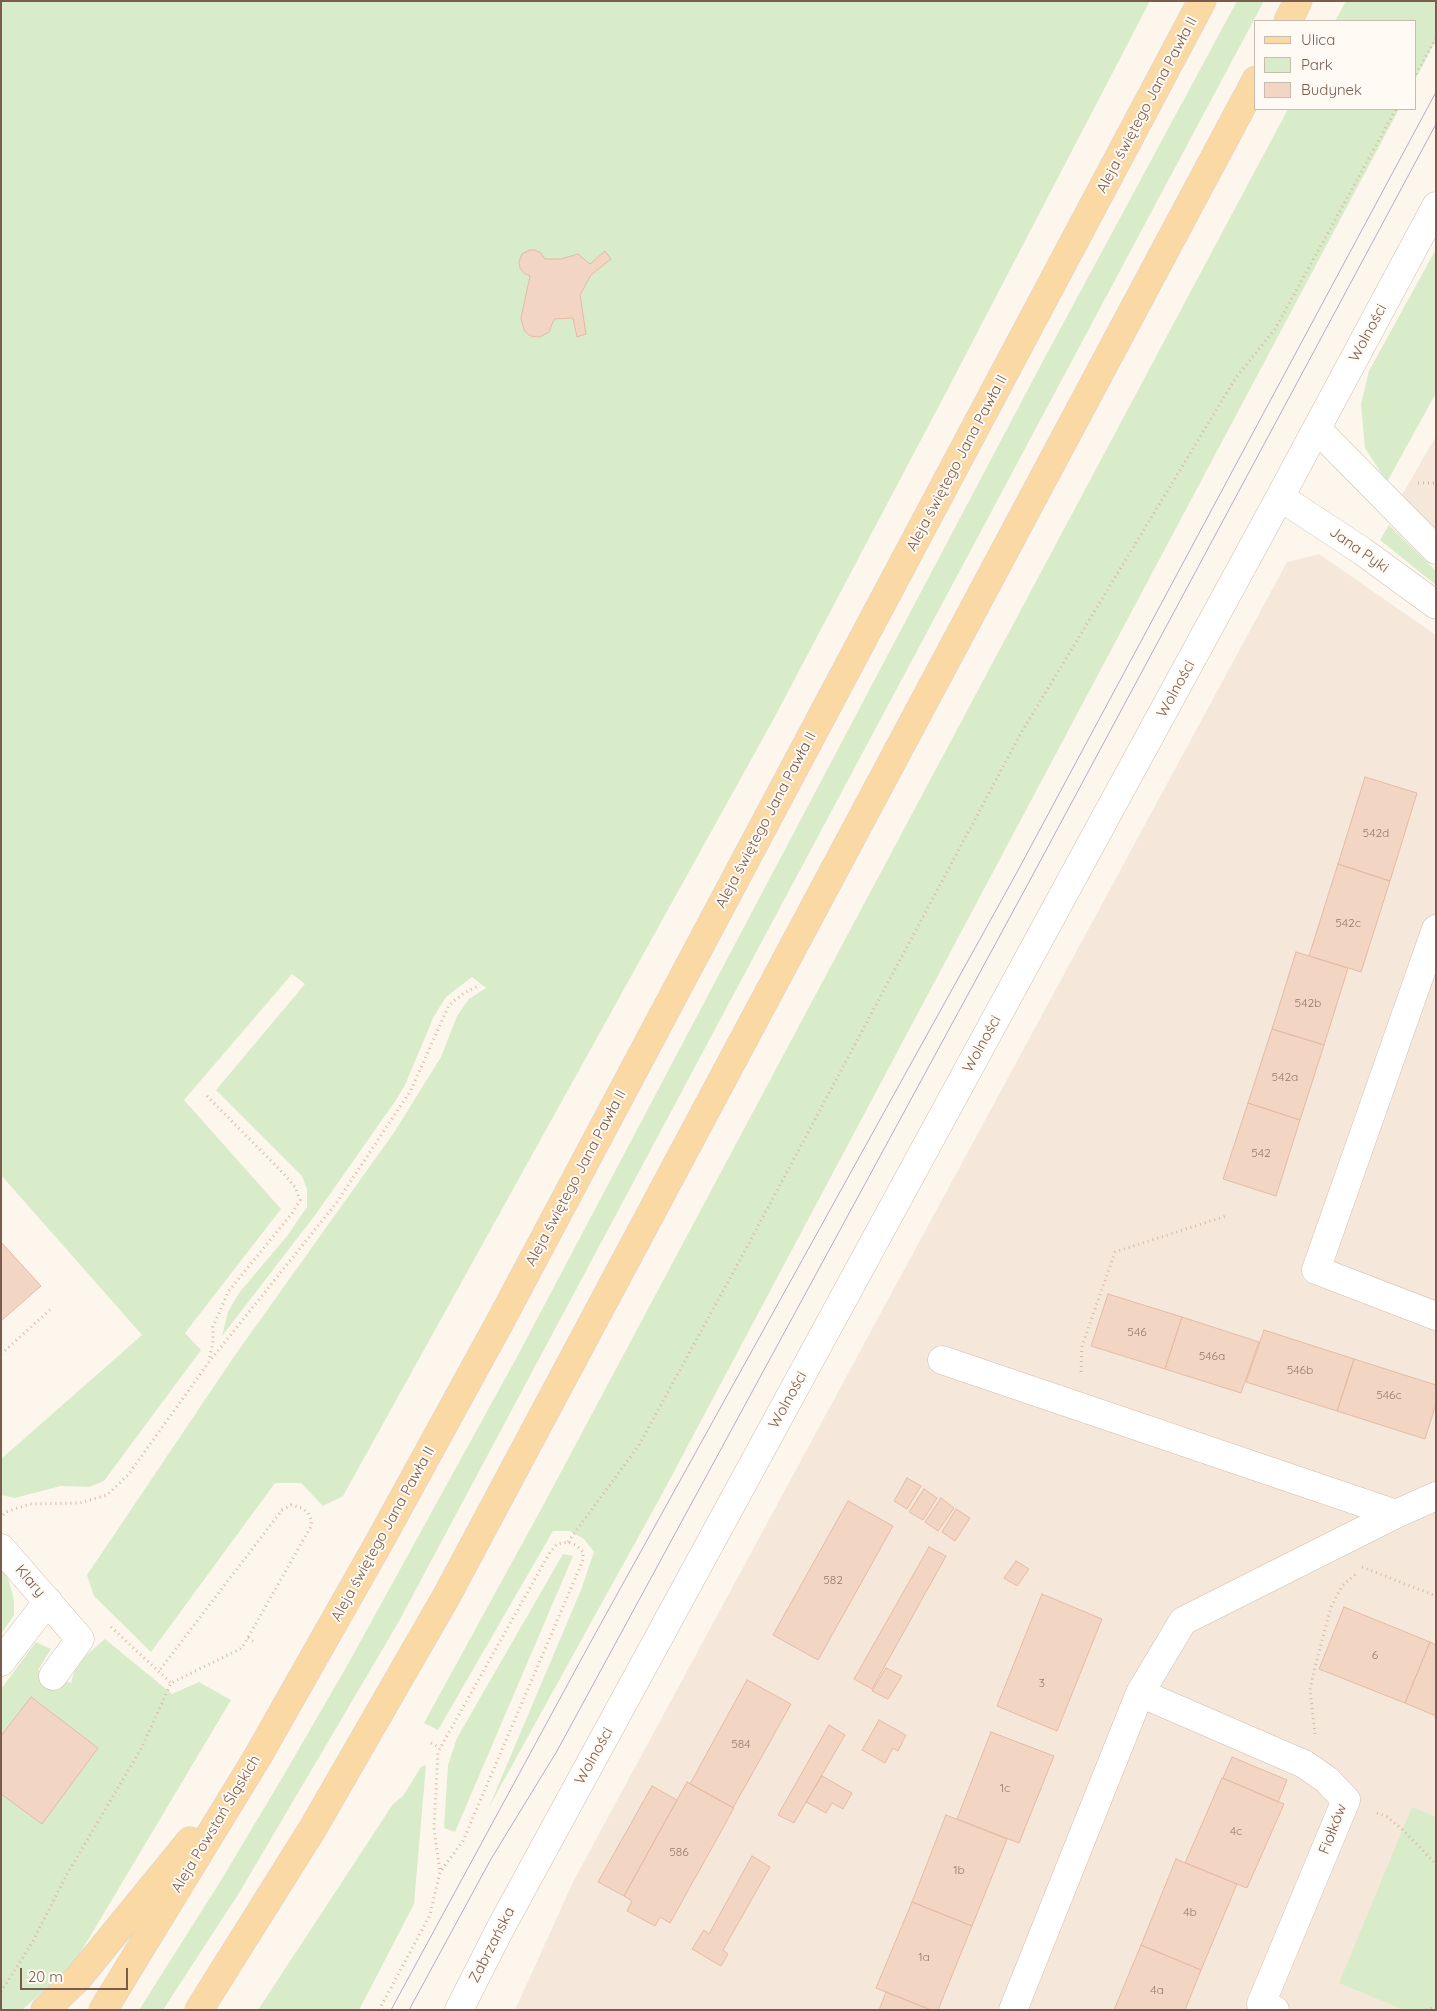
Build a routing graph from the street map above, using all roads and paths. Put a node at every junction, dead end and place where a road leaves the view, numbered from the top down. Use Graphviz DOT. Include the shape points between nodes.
graph roads {
  1 [pos="1202,1"];
  2 [pos="1298,1"];
  3 [pos="1288,20"];
  4 [pos="1436,38"];
  5 [pos="1417,72"];
  6 [pos="1254,84"];
  7 [pos="1395,110"];
  8 [pos="1436,206"];
  9 [pos="1317,429"];
  10 [pos="1280,497"];
  11 [pos="1436,550"];
  12 [pos="1436,605"];
  13 [pos="1436,929"];
  14 [pos="480,985"];
  15 [pos="207,1096"];
  16 [pos="1226,1216"];
  17 [pos="52,1308"];
  18 [pos="1436,1316"];
  19 [pos="1,1354"];
  20 [pos="942,1360"];
  21 [pos="209,1362"];
  22 [pos="1081,1378"];
  23 [pos="1436,1496"];
  24 [pos="1396,1514"];
  25 [pos="1,1517"];
  26 [pos="568,1542"];
  27 [pos="1,1548"];
  28 [pos="1356,1565"];
  29 [pos="1363,1567"];
  30 [pos="1436,1596"];
  31 [pos="48,1601"];
  32 [pos="326,1637"];
  33 [pos="248,1638"];
  34 [pos="254,1642"];
  35 [pos="1,1662"];
  36 [pos="159,1671"];
  37 [pos="53,1676"];
  38 [pos="1140,1693"];
  39 [pos="431,1743"];
  40 [pos="440,1748"];
  41 [pos="258,1756"];
  42 [pos="1320,1776"];
  43 [pos="1346,1800"];
  44 [pos="1436,1864"];
  45 [pos="440,1872"];
  46 [pos="526,1881"];
  47 [pos="1,1992"];
  48 [pos="1436,2007"];
  49 [pos="45,2010"];
  50 [pos="103,2010"];
  51 [pos="199,2010"];
  52 [pos="379,2010"];
  53 [pos="459,2010"];
  54 [pos="1013,2010"];
  55 [pos="1275,2010"];
  56 [pos="1426,2010"];
  1 -- 32 [label="main road, Aleja świętego Jana Pawła II" via="505,1311"];
  2 -- 3 [label="main road"];
  4 -- 5 [label="path"];
  6 -- 51 [label="main road" via="446,1597 313,1828"];
  7 -- 26 [label="path" via="1274,329 1235,379 1021,733 639,1445"];
  8 -- 9 [label="street, Wolności"];
  9 -- 10 [label="street, Wolności"];
  9 -- 11 [label="street"];
  10 -- 12 [label="street, Jana Pyki"];
  10 -- 46 [label="street, Wolności"];
  13 -- 18 [label="street" via="1316,1270"];
  14 -- 21 [label="path" via="449,1005 411,1090 337,1202"];
  15 -- 21 [label="path" via="283,1173 295,1187 300,1200 228,1292 213,1326"];
  16 -- 22 [label="path" via="1115,1252 1082,1346"];
  17 -- 19 [label="path"];
  20 -- 24 [label="street"];
  21 -- 25 [label="path" via="128,1475 107,1495 80,1503 30,1504 6,1512"];
  23 -- 24 [label="street"];
  24 -- 38 [label="street" via="1183,1621"];
  26 -- 40 [label="path" via="557,1544 548,1554"];
  26 -- 45 [label="path" via="583,1552 583,1560 463,1841"];
  27 -- 31 [label="street, Klary"];
  28 -- 29 [label="path"];
  29 -- 30 [label="path"];
  29 -- 42 [label="path" via="1342,1586 1331,1608 1314,1667 1310,1690"];
  31 -- 35 [label="street, Klary"];
  31 -- 37 [label="street" via="80,1639"];
  32 -- 41 [label="main road, Aleja Powstań Śląskich"];
  33 -- 34 [label="path"];
  33 -- 36 [label="path" via="310,1528 312,1521 302,1508 291,1505 282,1510"];
  33 -- 47 [label="path" via="242,1648 171,1683 141,1749"];
  38 -- 42 [label="street, Fiołków" via="1304,1764"];
  38 -- 54 [label="street"];
  39 -- 40 [label="path"];
  40 -- 45 [label="path" via="434,1828"];
  41 -- 49 [label="main road" via="79,1977"];
  41 -- 50 [label="main road, Aleja Powstań Śląskich"];
  42 -- 43 [label="street, Fiołków"];
  43 -- 44 [label="path" via="1387,1817"];
  43 -- 55 [label="street, Fiołków" via="1261,2004"];
  45 -- 52 [label="path" via="430,1915"];
  46 -- 53 [label="street, Zabrzańska"];
  48 -- 56 [label="path"];
}
